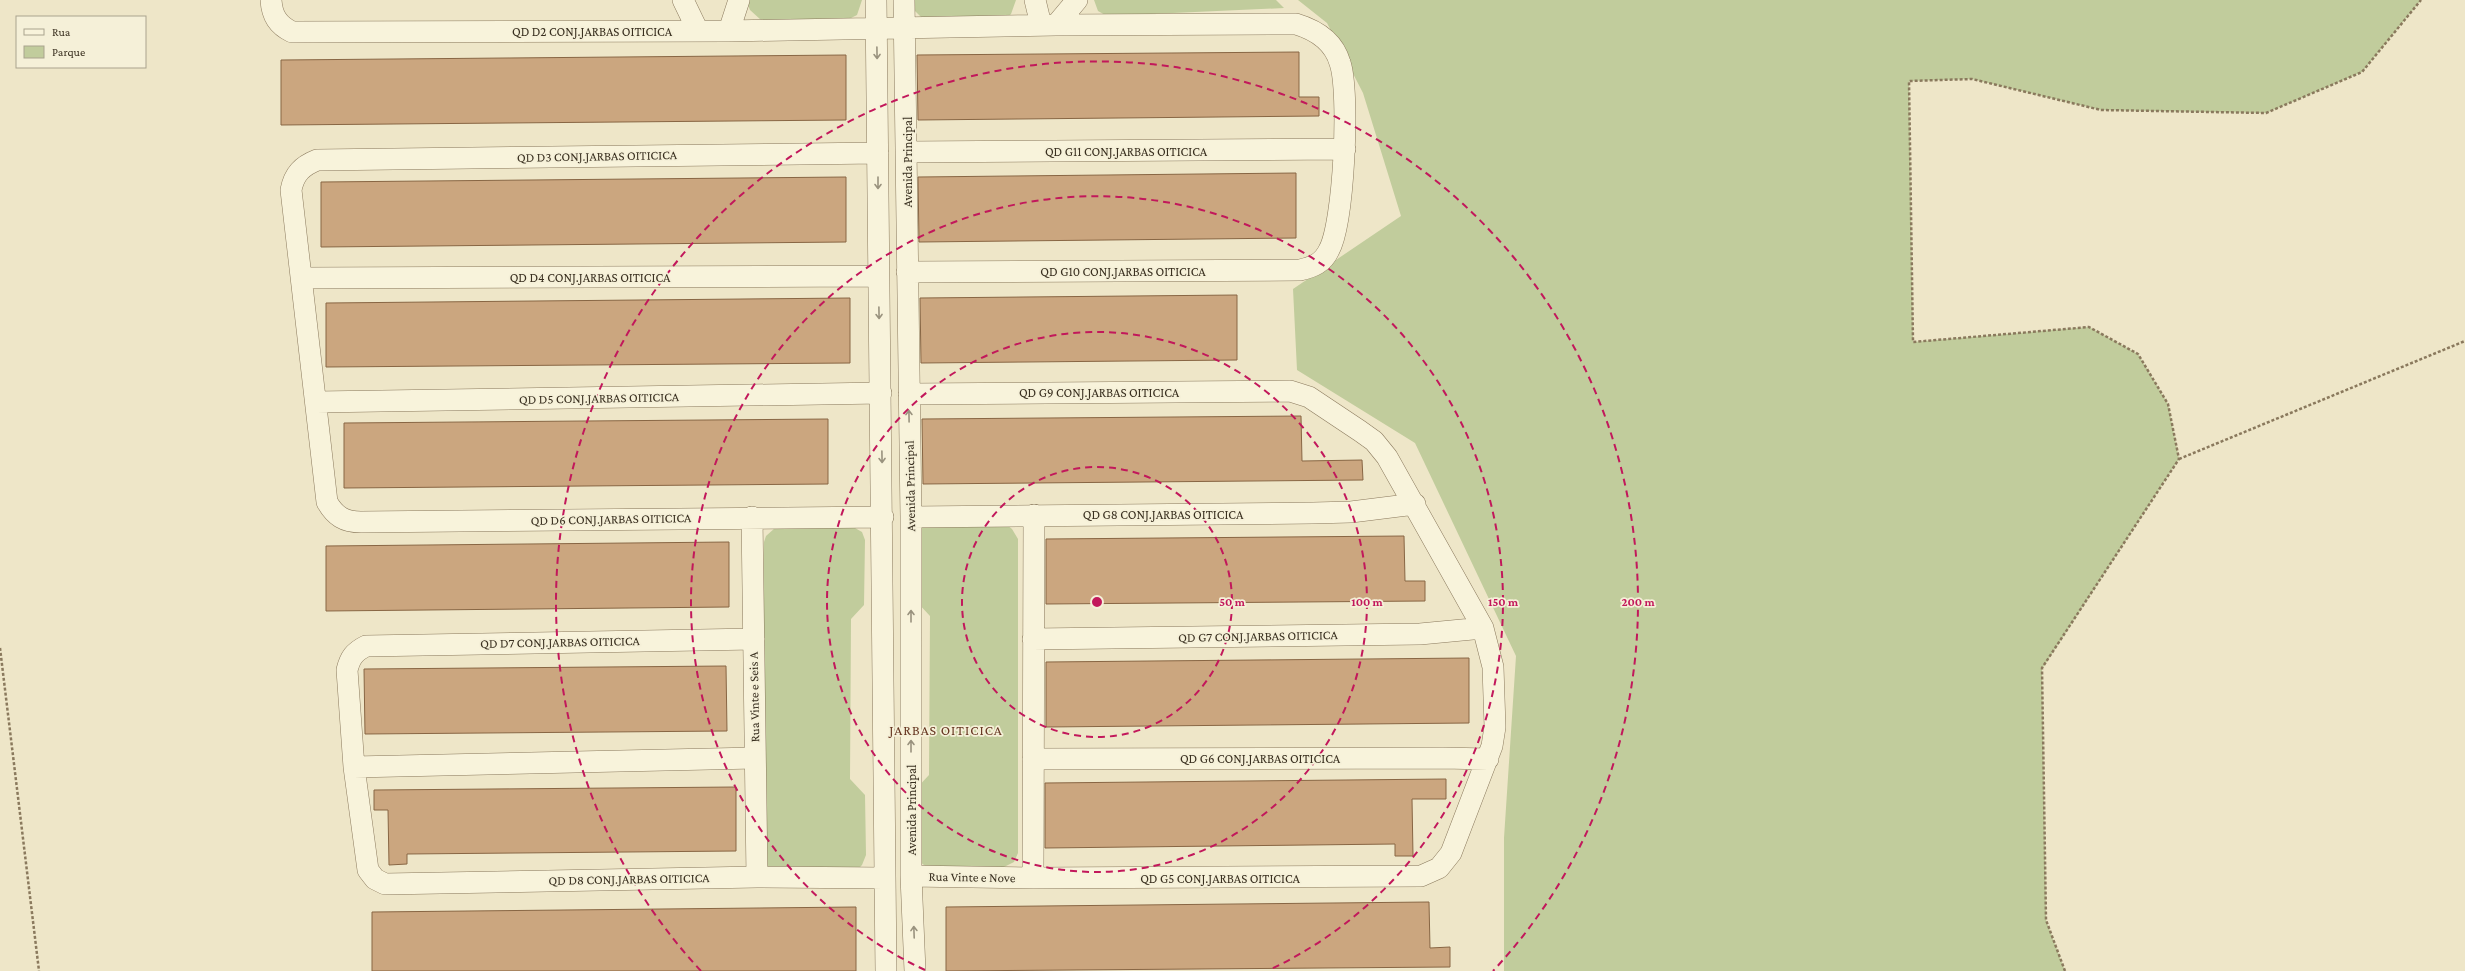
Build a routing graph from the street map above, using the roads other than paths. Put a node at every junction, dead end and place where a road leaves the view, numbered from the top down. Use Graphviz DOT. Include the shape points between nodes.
graph roads {
  1 [pos="271,0"];
  2 [pos="683,0"];
  3 [pos="740,0"];
  4 [pos="876,0"];
  5 [pos="904,0"];
  6 [pos="1035,0"];
  7 [pos="1078,0"];
  8 [pos="1048,25"];
  9 [pos="906,27"];
  10 [pos="876,28"];
  11 [pos="698,31"];
  12 [pos="728,31"];
  13 [pos="1345,150"];
  14 [pos="906,152"];
  15 [pos="878,153"];
  16 [pos="907,272"];
  17 [pos="878,276"];
  18 [pos="302,278"];
  19 [pos="881,393"];
  20 [pos="909,394"];
  21 [pos="317,402"];
  22 [pos="1415,504"];
  23 [pos="1034,515"];
  24 [pos="752,517"];
  25 [pos="883,517"];
  26 [pos="911,517"];
  27 [pos="1483,628"];
  28 [pos="754,639"];
  29 [pos="1033,639"];
  30 [pos="884,696"];
  31 [pos="911,696"];
  32 [pos="755,758"];
  33 [pos="1032,759"];
  34 [pos="1488,760"];
  35 [pos="354,766"];
  36 [pos="911,876"];
  37 [pos="757,877"];
  38 [pos="884,878"];
  39 [pos="1033,878"];
  40 [pos="886,971"];
  41 [pos="915,971"];
  1 -- 11 [label="street, QD D2 CONJ.JARBAS OITICICA" via="272,11 280,26 292,32"];
  2 -- 11 [label="street"];
  3 -- 12 [label="street"];
  4 -- 10 [label="street, Avenida Principal"];
  5 -- 9 [label="street, Avenida Principal"];
  6 -- 8 [label="street"];
  7 -- 8 [label="street"];
  8 -- 9 [label="street"];
  8 -- 13 [label="street" via="1296,24 1312,29 1334,49 1340,63"];
  9 -- 10 [label="street, QD D2 CONJ.JARBAS OITICICA"];
  9 -- 14 [label="street, Avenida Principal"];
  10 -- 12 [label="street, QD D2 CONJ.JARBAS OITICICA"];
  10 -- 15 [label="street, Avenida Principal, one-way"];
  11 -- 12 [label="street, QD D2 CONJ.JARBAS OITICICA"];
  13 -- 14 [label="street, QD G11 CONJ.JARBAS OITICICA"];
  13 -- 16 [label="street, QD G10 CONJ.JARBAS OITICICA" via="1336,229 1330,250 1323,260 1312,267 1300,270"];
  14 -- 16 [label="street, Avenida Principal"];
  15 -- 17 [label="street, Avenida Principal, one-way"];
  15 -- 18 [label="street, QD D3 CONJ.JARBAS OITICICA" via="317,160 299,171 293,180 291,190"];
  16 -- 20 [label="street, Avenida Principal"];
  17 -- 18 [label="street, QD D4 CONJ.JARBAS OITICICA"];
  17 -- 19 [label="street, Avenida Principal, one-way"];
  18 -- 21 [label="street"];
  19 -- 21 [label="street, QD D5 CONJ.JARBAS OITICICA"];
  19 -- 25 [label="street, Avenida Principal, one-way"];
  20 -- 22 [label="street, QD G9 CONJ.JARBAS OITICICA" via="1290,391 1309,397 1374,441 1387,457"];
  26 -- 20 [label="street, Avenida Principal, one-way"];
  21 -- 24 [label="street, QD D6 CONJ.JARBAS OITICICA" via="327,502 333,512 350,522"];
  22 -- 23 [label="street, QD G8 CONJ.JARBAS OITICICA" via="1351,512"];
  22 -- 27 [label="street, QD G9 CONJ.JARBAS OITICICA"];
  23 -- 26 [label="street, QD G8 CONJ.JARBAS OITICICA"];
  23 -- 29 [label="street"];
  24 -- 25 [label="street, QD D6 CONJ.JARBAS OITICICA"];
  24 -- 28 [label="street, Rua Vinte e Seis A"];
  25 -- 30 [label="street, Avenida Principal"];
  31 -- 26 [label="street, Avenida Principal, one-way"];
  27 -- 29 [label="street, QD G7 CONJ.JARBAS OITICICA" via="1420,634"];
  27 -- 34 [label="street, QD G5 CONJ.JARBAS OITICICA" via="1493,667 1495,727"];
  28 -- 32 [label="street, Rua Vinte e Seis A"];
  28 -- 35 [label="street, QD D7 CONJ.JARBAS OITICICA" via="366,646 356,651 349,661 347,670"];
  29 -- 33 [label="street"];
  30 -- 31 [label="street"];
  30 -- 38 [label="street, Avenida Principal"];
  36 -- 31 [label="street, Avenida Principal, one-way"];
  32 -- 35 [label="street"];
  32 -- 37 [label="street, Rua Vinte e Seis A"];
  33 -- 34 [label="street, QD G6 CONJ.JARBAS OITICICA"];
  33 -- 39 [label="street"];
  34 -- 39 [label="street, QD G5 CONJ.JARBAS OITICICA" via="1451,853 1439,868 1421,876"];
  35 -- 37 [label="street, QD D8 CONJ.JARBAS OITICICA" via="368,870 375,879 385,884"];
  36 -- 39 [label="street, Rua Vinte e Nove"];
  41 -- 36 [label="street, Avenida Principal, one-way"];
  37 -- 38 [label="street, QD D8 CONJ.JARBAS OITICICA"];
  38 -- 40 [label="street, Avenida Principal"];
}
